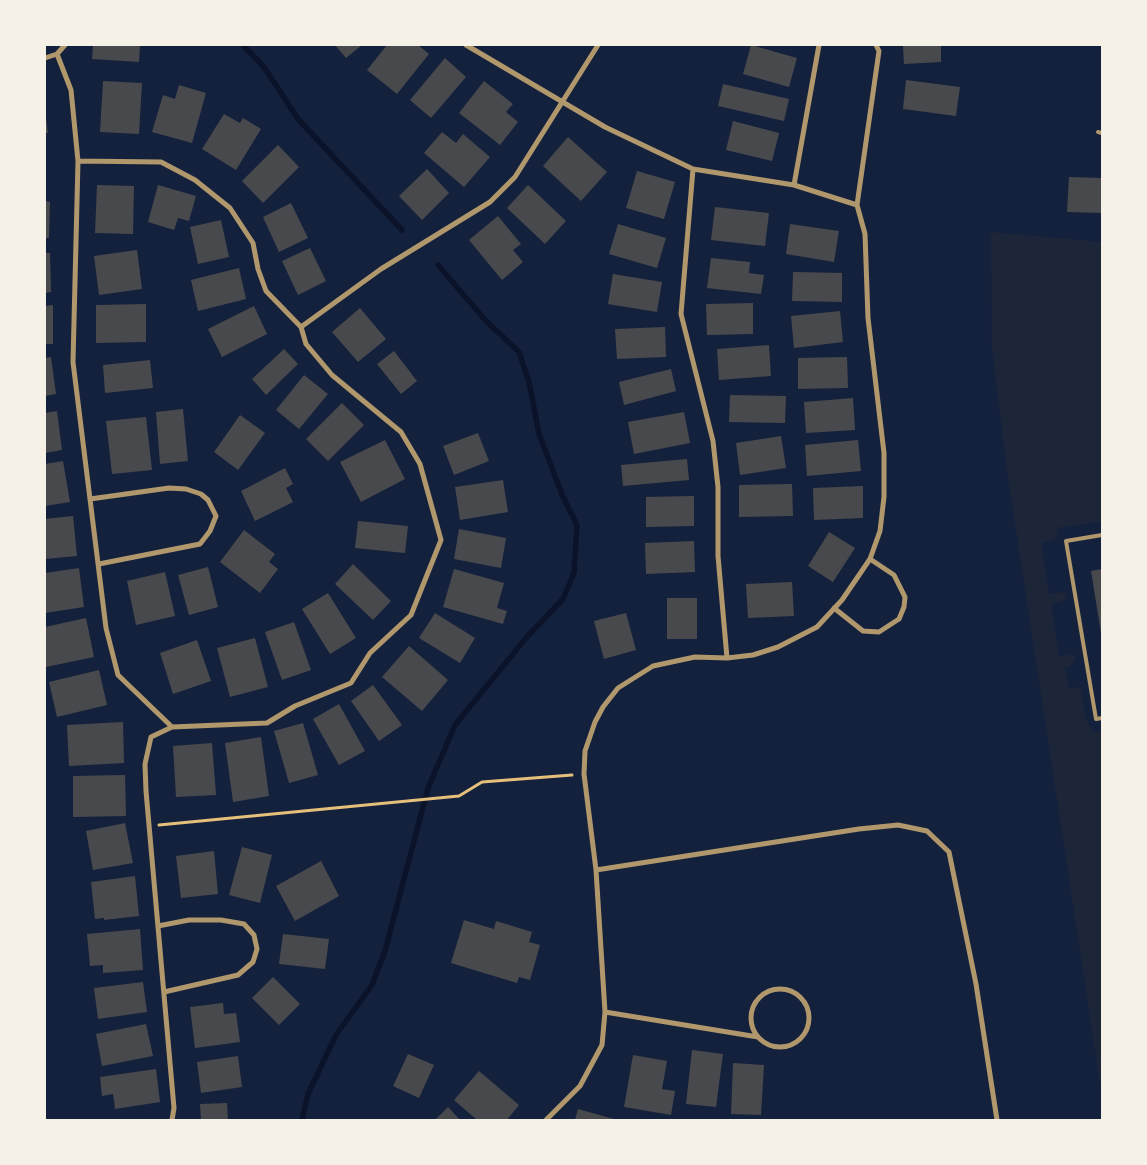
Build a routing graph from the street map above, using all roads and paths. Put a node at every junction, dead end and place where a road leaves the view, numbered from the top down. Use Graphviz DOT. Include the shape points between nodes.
graph roads {
  1 [pos="65,45"];
  2 [pos="466,45"];
  3 [pos="598,45"];
  4 [pos="819,45"];
  5 [pos="876,45"];
  6 [pos="56,54"];
  7 [pos="45,58"];
  8 [pos="563,100"];
  9 [pos="78,161"];
  10 [pos="693,169"];
  11 [pos="794,185"];
  12 [pos="857,205"];
  13 [pos="301,327"];
  14 [pos="90,499"];
  15 [pos="1102,535"];
  16 [pos="870,559"];
  17 [pos="99,564"];
  18 [pos="834,608"];
  19 [pos="727,658"];
  20 [pos="1102,718"];
  21 [pos="172,727"];
  22 [pos="584,774"];
  23 [pos="148,826"];
  24 [pos="596,870"];
  25 [pos="158,926"];
  26 [pos="164,992"];
  27 [pos="604,1012"];
  28 [pos="758,1037"];
  29 [pos="172,1120"];
  30 [pos="546,1120"];
  31 [pos="997,1120"];
  1 -- 6 [label="street"];
  2 -- 8 [label="street"];
  3 -- 8 [label="street"];
  4 -- 11 [label="street"];
  5 -- 12 [label="street" via="879,51"];
  6 -- 7 [label="street"];
  6 -- 9 [label="street" via="71,90"];
  8 -- 10 [label="street" via="605,126"];
  8 -- 13 [label="street" via="515,177 490,202 381,268"];
  9 -- 13 [label="street" via="161,162 195,180 230,208 253,243 266,291"];
  9 -- 14 [label="street" via="73,362"];
  10 -- 11 [label="street"];
  10 -- 19 [label="street" via="681,314 713,441"];
  11 -- 12 [label="street"];
  12 -- 16 [label="street" via="865,234 868,318 884,453 880,531"];
  13 -- 21 [label="street" via="306,344 332,375 401,432 420,464 441,540 411,615 370,653 351,683 295,706 267,722"];
  14 -- 17 [label="street"];
  14 -- 17 [label="street" via="169,488 186,489 208,500 216,516 200,544"];
  15 -- 20 [label="lane" via="1066,541 1096,719"];
  16 -- 18 [label="street"];
  16 -- 18 [label="street" via="894,575 905,597 899,619 879,632 863,631"];
  17 -- 21 [label="street" via="106,628 118,675"];
  18 -- 19 [label="street" via="817,627 778,647 753,655"];
  19 -- 22 [label="street" via="695,657 653,666 618,688 595,722 585,751"];
  21 -- 23 [label="street" via="151,737 145,764"];
  22 -- 23 [label="path" via="482,782 459,796"];
  22 -- 24 [label="street"];
  23 -- 25 [label="street"];
  24 -- 27 [label="street"];
  24 -- 31 [label="street" via="859,829 898,825 926,831 949,852 976,984"];
  25 -- 26 [label="street"];
  25 -- 26 [label="street" via="189,920 244,924 254,935 257,949 253,962 238,975"];
  26 -- 29 [label="street" via="174,1108"];
  27 -- 28 [label="street"];
  27 -- 30 [label="street" via="602,1044 580,1086"];
  28 -- 28 [label="street" via="765,1043 784,1047 800,1039 809,1023 809,1013 801,997 783,988 774,989 757,1000 751,1019"];
}
